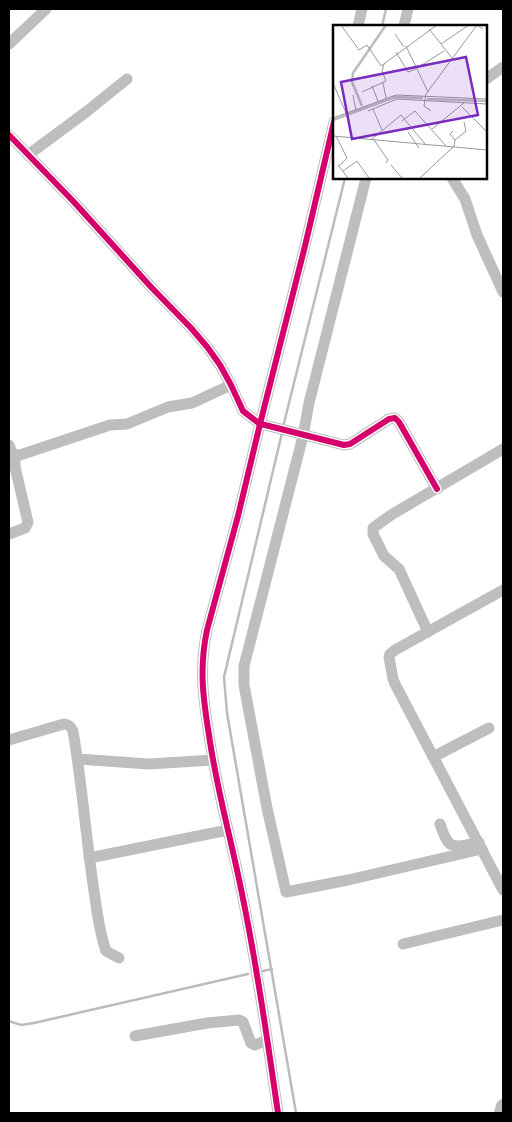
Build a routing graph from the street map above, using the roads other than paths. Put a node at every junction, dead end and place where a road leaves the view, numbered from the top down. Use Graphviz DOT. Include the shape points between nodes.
graph roads {
  1 [pos="46,9"];
  2 [pos="362,9"];
  3 [pos="408,9"];
  4 [pos="358,25"];
  5 [pos="404,25"];
  6 [pos="9,44"];
  7 [pos="503,67"];
  8 [pos="487,78"];
  9 [pos="127,79"];
  10 [pos="333,126"];
  11 [pos="9,135"];
  12 [pos="28,155"];
  13 [pos="366,179"];
  14 [pos="453,179"];
  15 [pos="503,292"];
  16 [pos="231,385"];
  17 [pos="262,424"];
  18 [pos="301,435"];
  19 [pos="9,444"];
  20 [pos="503,449"];
  21 [pos="15,455"];
  22 [pos="437,488"];
  23 [pos="9,534"];
  24 [pos="503,590"];
  25 [pos="428,632"];
  26 [pos="489,728"];
  27 [pos="9,740"];
  28 [pos="433,757"];
  29 [pos="78,759"];
  30 [pos="213,760"];
  31 [pos="440,824"];
  32 [pos="228,830"];
  33 [pos="480,846"];
  34 [pos="89,858"];
  35 [pos="503,890"];
  36 [pos="503,920"];
  37 [pos="403,944"];
  38 [pos="119,958"];
  39 [pos="135,1036"];
  40 [pos="267,1040"];
  41 [pos="503,1106"];
  42 [pos="278,1113"];
  43 [pos="501,1113"];
  1 -- 6 [label="street"];
  2 -- 4 [label="street"];
  3 -- 5 [label="street"];
  7 -- 8 [label="street"];
  9 -- 12 [label="street"];
  10 -- 17 [label="street"];
  11 -- 12 [label="street"];
  12 -- 16 [label="street" via="191,328"];
  13 -- 18 [label="street"];
  14 -- 15 [label="street" via="465,199 477,235"];
  16 -- 17 [label="street" via="243,411"];
  16 -- 21 [label="street" via="192,403 168,407 127,424 110,425"];
  17 -- 18 [label="street"];
  17 -- 30 [label="street" via="205,643 203,699"];
  18 -- 22 [label="street" via="347,445 395,418"];
  18 -- 33 [label="street" via="244,676 267,808 286,892 348,880"];
  19 -- 21 [label="street"];
  20 -- 22 [label="street"];
  21 -- 23 [label="street" via="28,522 25,528"];
  22 -- 25 [label="street" via="391,515 372,531 384,556 399,569"];
  24 -- 25 [label="street"];
  25 -- 28 [label="street" via="392,652 389,661 395,684"];
  26 -- 28 [label="street"];
  27 -- 29 [label="street" via="68,724 73,731"];
  28 -- 33 [label="street"];
  29 -- 30 [label="street" via="149,764"];
  29 -- 34 [label="street"];
  30 -- 32 [label="street"];
  31 -- 33 [label="street" via="453,846"];
  32 -- 34 [label="street"];
  32 -- 40 [label="street"];
  33 -- 35 [label="street"];
  34 -- 38 [label="street" via="102,938 106,951"];
  36 -- 37 [label="street"];
  39 -- 40 [label="street" via="239,1020 243,1022 252,1044"];
  40 -- 42 [label="street"];
  41 -- 43 [label="main road"];
}
